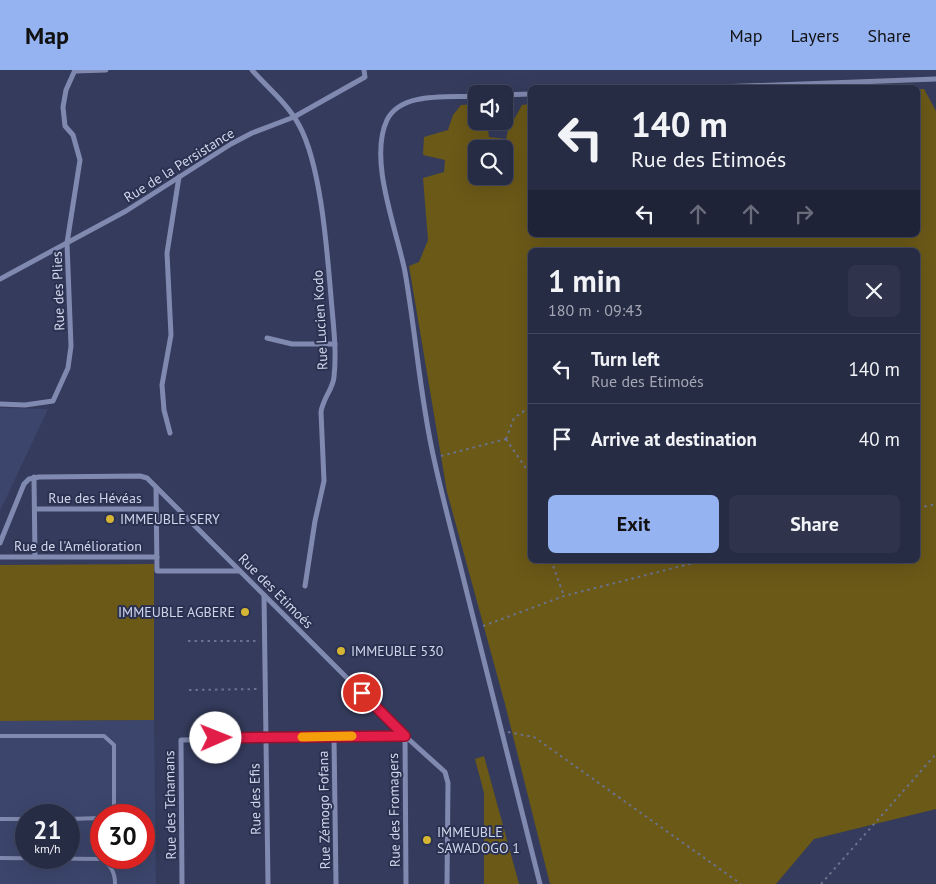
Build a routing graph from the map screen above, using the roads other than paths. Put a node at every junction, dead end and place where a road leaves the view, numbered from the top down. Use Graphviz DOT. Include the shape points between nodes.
graph roads {
  1 [pos="106,70"];
  2 [pos="252,70"];
  3 [pos="364,70"];
  4 [pos="75,71"];
  5 [pos="936,79"];
  6 [pos="773,85"];
  7 [pos="528,94"];
  8 [pos="513,95"];
  9 [pos="468,96"];
  10 [pos="294,117"];
  11 [pos="179,177"];
  12 [pos="67,243"];
  13 [pos="0,279"];
  14 [pos="267,338"];
  15 [pos="335,344"];
  16 [pos="0,404"];
  17 [pos="170,433"];
  18 [pos="34,477"];
  19 [pos="156,487"];
  20 [pos="156,508"];
  21 [pos="34,509"];
  22 [pos="0,543"];
  23 [pos="0,557"];
  24 [pos="35,557"];
  25 [pos="157,557"];
  26 [pos="240,571"];
  27 [pos="305,586"];
  28 [pos="264,594"];
  29 [pos="0,736"];
  30 [pos="405,736"];
  31 [pos="334,737"];
  32 [pos="265,738"];
  33 [pos="114,804"];
  34 [pos="0,819"];
  35 [pos="15,819"];
  36 [pos="0,858"];
  37 [pos="115,884"];
  38 [pos="182,884"];
  39 [pos="268,884"];
  40 [pos="336,884"];
  41 [pos="406,884"];
  42 [pos="447,884"];
  43 [pos="540,884"];
  1 -- 4 [label="street"];
  2 -- 10 [label="street, Rue Lucien Kodo"];
  3 -- 10 [label="street, Rue de la Persistance" via="365,77"];
  4 -- 12 [label="street, Rue des Plies" via="62,107 65,126 73,136 80,160"];
  5 -- 6 [label="street"];
  7 -- 8 [label="street"];
  9 -- 43 [label="street" via="406,103 390,115 381,152 388,205 404,269 434,458"];
  10 -- 11 [label="street, Rue de la Persistance" via="252,133"];
  10 -- 15 [label="street, Rue Lucien Kodo" via="305,138 318,194 328,260"];
  11 -- 12 [label="street, Rue de la Persistance"];
  11 -- 17 [label="street" via="167,253 171,335 162,385"];
  12 -- 13 [label="street, Rue de la Persistance"];
  12 -- 16 [label="street, Rue des Plies" via="71,346 68,368 53,401"];
  14 -- 15 [label="street" via="292,344"];
  15 -- 27 [label="street, Rue Lucien Kodo" via="334,377 321,412 324,481"];
  18 -- 19 [label="street, Rue des Etimoés" via="140,476"];
  18 -- 21 [label="street"];
  18 -- 22 [label="street" via="24,484"];
  19 -- 20 [label="street"];
  19 -- 26 [label="street, Rue des Etimoés"];
  20 -- 21 [label="street, Rue des Hévéas"];
  20 -- 25 [label="street"];
  21 -- 24 [label="street"];
  23 -- 24 [label="street, Rue de l'Amélioration"];
  24 -- 25 [label="street, Rue de l'Amélioration"];
  25 -- 26 [label="street" via="157,571"];
  26 -- 28 [label="street, Rue des Etimoés"];
  28 -- 30 [label="street, Rue des Etimoés"];
  28 -- 32 [label="street, Rue des Efis"];
  29 -- 33 [label="lane" via="104,736 114,745"];
  30 -- 31 [label="street, Rue des Tchamans"];
  30 -- 41 [label="street, Rue des Fromagers"];
  30 -- 42 [label="street, Rue des Etimoés" via="448,777"];
  31 -- 32 [label="street, Rue des Tchamans"];
  31 -- 40 [label="street, Rue Zémogo Fofana"];
  32 -- 38 [label="street, Rue des Tchamans" via="181,740"];
  32 -- 39 [label="street, Rue des Efis"];
  34 -- 35 [label="lane"];
  36 -- 37 [label="lane" via="102,858 111,865"];
}
